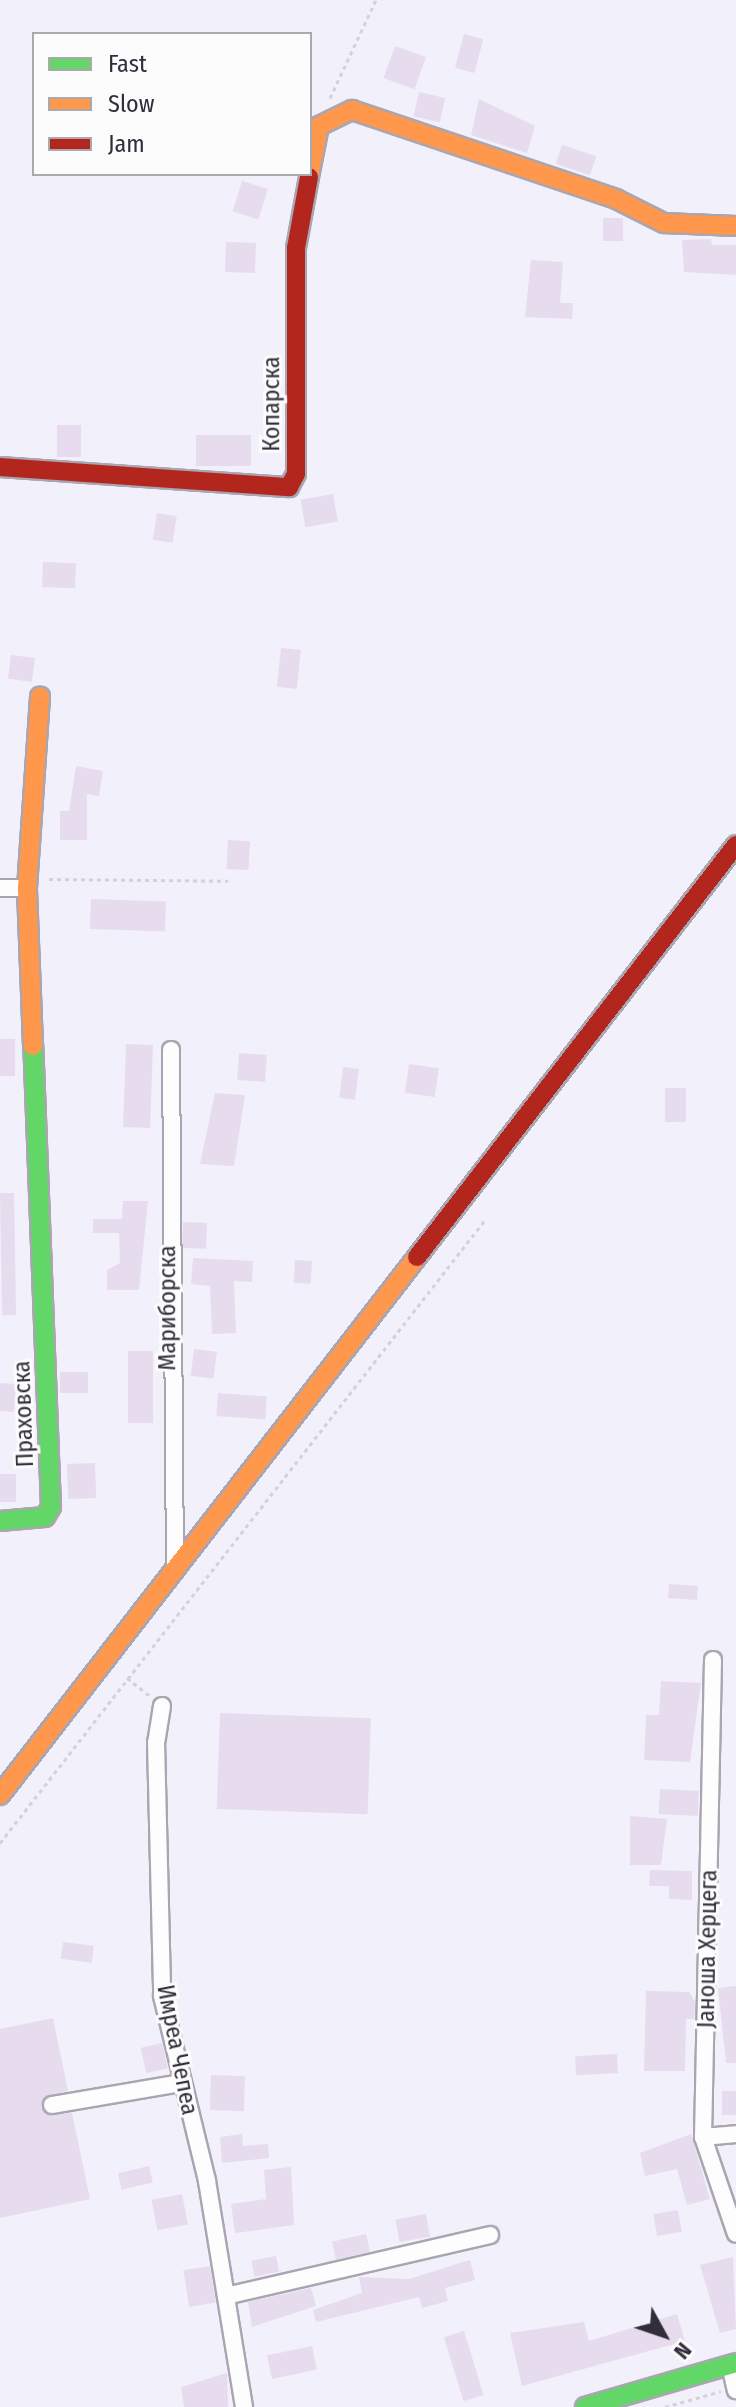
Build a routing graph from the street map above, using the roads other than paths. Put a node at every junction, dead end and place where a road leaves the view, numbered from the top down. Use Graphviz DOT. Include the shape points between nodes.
graph roads {
  1 [pos="312,163"];
  2 [pos="310,176"];
  3 [pos="736,226"];
  4 [pos="0,467"];
  5 [pos="40,696"];
  6 [pos="736,845"];
  7 [pos="0,888"];
  8 [pos="27,888"];
  9 [pos="171,1050"];
  10 [pos="0,1521"];
  11 [pos="175,1566"];
  12 [pos="713,1660"];
  13 [pos="162,1706"];
  14 [pos="0,1795"];
  15 [pos="181,2083"];
  16 [pos="52,2105"];
  17 [pos="736,2134"];
  18 [pos="703,2137"];
  19 [pos="736,2234"];
  20 [pos="490,2235"];
  21 [pos="226,2296"];
  22 [pos="733,2364"];
  23 [pos="736,2388"];
  24 [pos="244,2407"];
  25 [pos="585,2407"];
  1 -- 3 [label="street, Копарска" via="319,126 352,110 616,199 664,223"];
  2 -- 4 [label="street, Копарска" via="296,248 296,474 289,487"];
  5 -- 8 [label="street, Праховска"];
  6 -- 11 [label="street"];
  7 -- 8 [label="street"];
  8 -- 10 [label="street, Праховска" via="51,1507 45,1517"];
  9 -- 11 [label="street, Мариборска"];
  11 -- 14 [label="street"];
  12 -- 18 [label="street, Јаноша Херцега"];
  13 -- 15 [label="street, Имреа Чепеа" via="156,1742 162,1996"];
  15 -- 16 [label="street"];
  15 -- 21 [label="street, Имреа Чепеа"];
  17 -- 18 [label="street"];
  18 -- 19 [label="street, Јаноша Херцега"];
  20 -- 21 [label="street"];
  21 -- 24 [label="street, Имреа Чепеа"];
  22 -- 23 [label="street"];
  22 -- 25 [label="street"];
}
